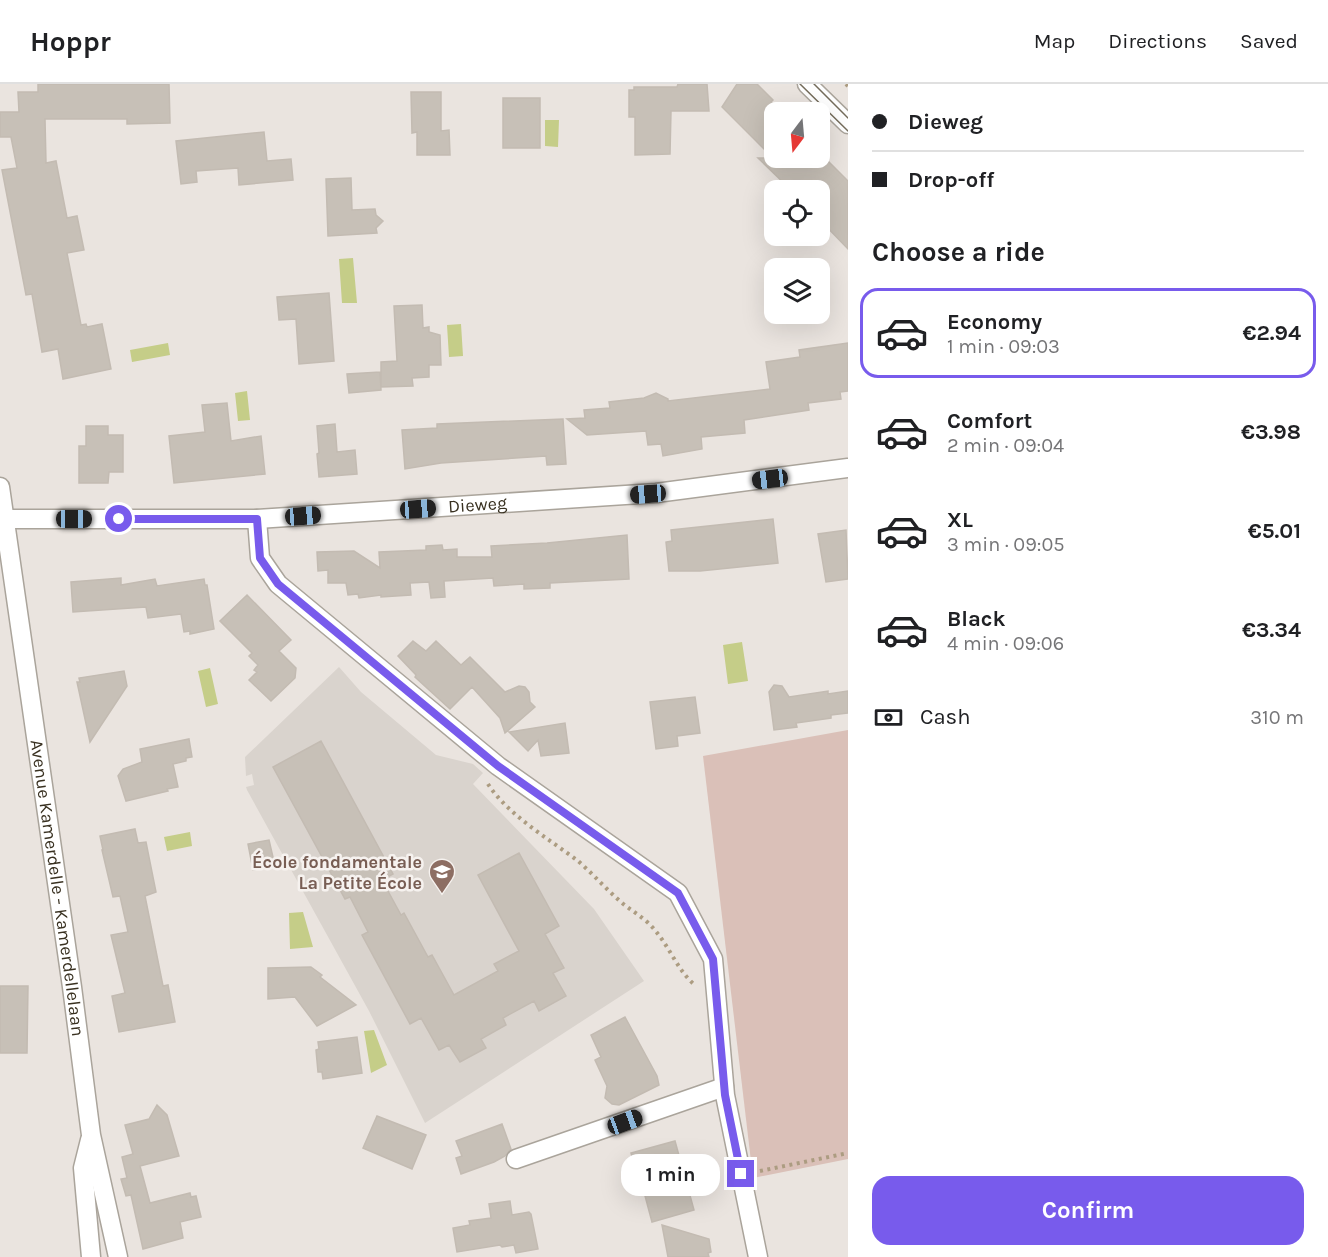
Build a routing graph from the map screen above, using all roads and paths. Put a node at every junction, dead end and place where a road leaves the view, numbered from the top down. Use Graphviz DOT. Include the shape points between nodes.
graph roads {
  1 [pos="813,86"];
  2 [pos="848,124"];
  3 [pos="848,468"];
  4 [pos="0,487"];
  5 [pos="3,519"];
  6 [pos="257,519"];
  7 [pos="484,754"];
  8 [pos="716,994"];
  9 [pos="724,1087"];
  10 [pos="91,1135"];
  11 [pos="848,1153"];
  12 [pos="516,1160"];
  13 [pos="741,1174"];
  14 [pos="91,1257"];
  15 [pos="118,1257"];
  16 [pos="758,1257"];
  1 -- 2 [label="street"];
  3 -- 6 [label="street, Dieweg" via="656,493"];
  4 -- 5 [label="street, Avenue Kamerdelle - Kamerdellelaan"];
  5 -- 6 [label="street, Dieweg"];
  5 -- 10 [label="street, Avenue Kamerdelle - Kamerdellelaan"];
  6 -- 7 [label="street" via="260,558 278,584"];
  7 -- 8 [label="path" via="487,782 496,796 647,922 684,976 699,988"];
  7 -- 8 [label="street" via="678,893 713,959"];
  8 -- 9 [label="street"];
  9 -- 12 [label="street"];
  9 -- 13 [label="street"];
  10 -- 14 [label="street" via="83,1168"];
  10 -- 15 [label="street, Avenue Kamerdelle - Kamerdellelaan"];
  11 -- 13 [label="path"];
  13 -- 16 [label="street"];
}
